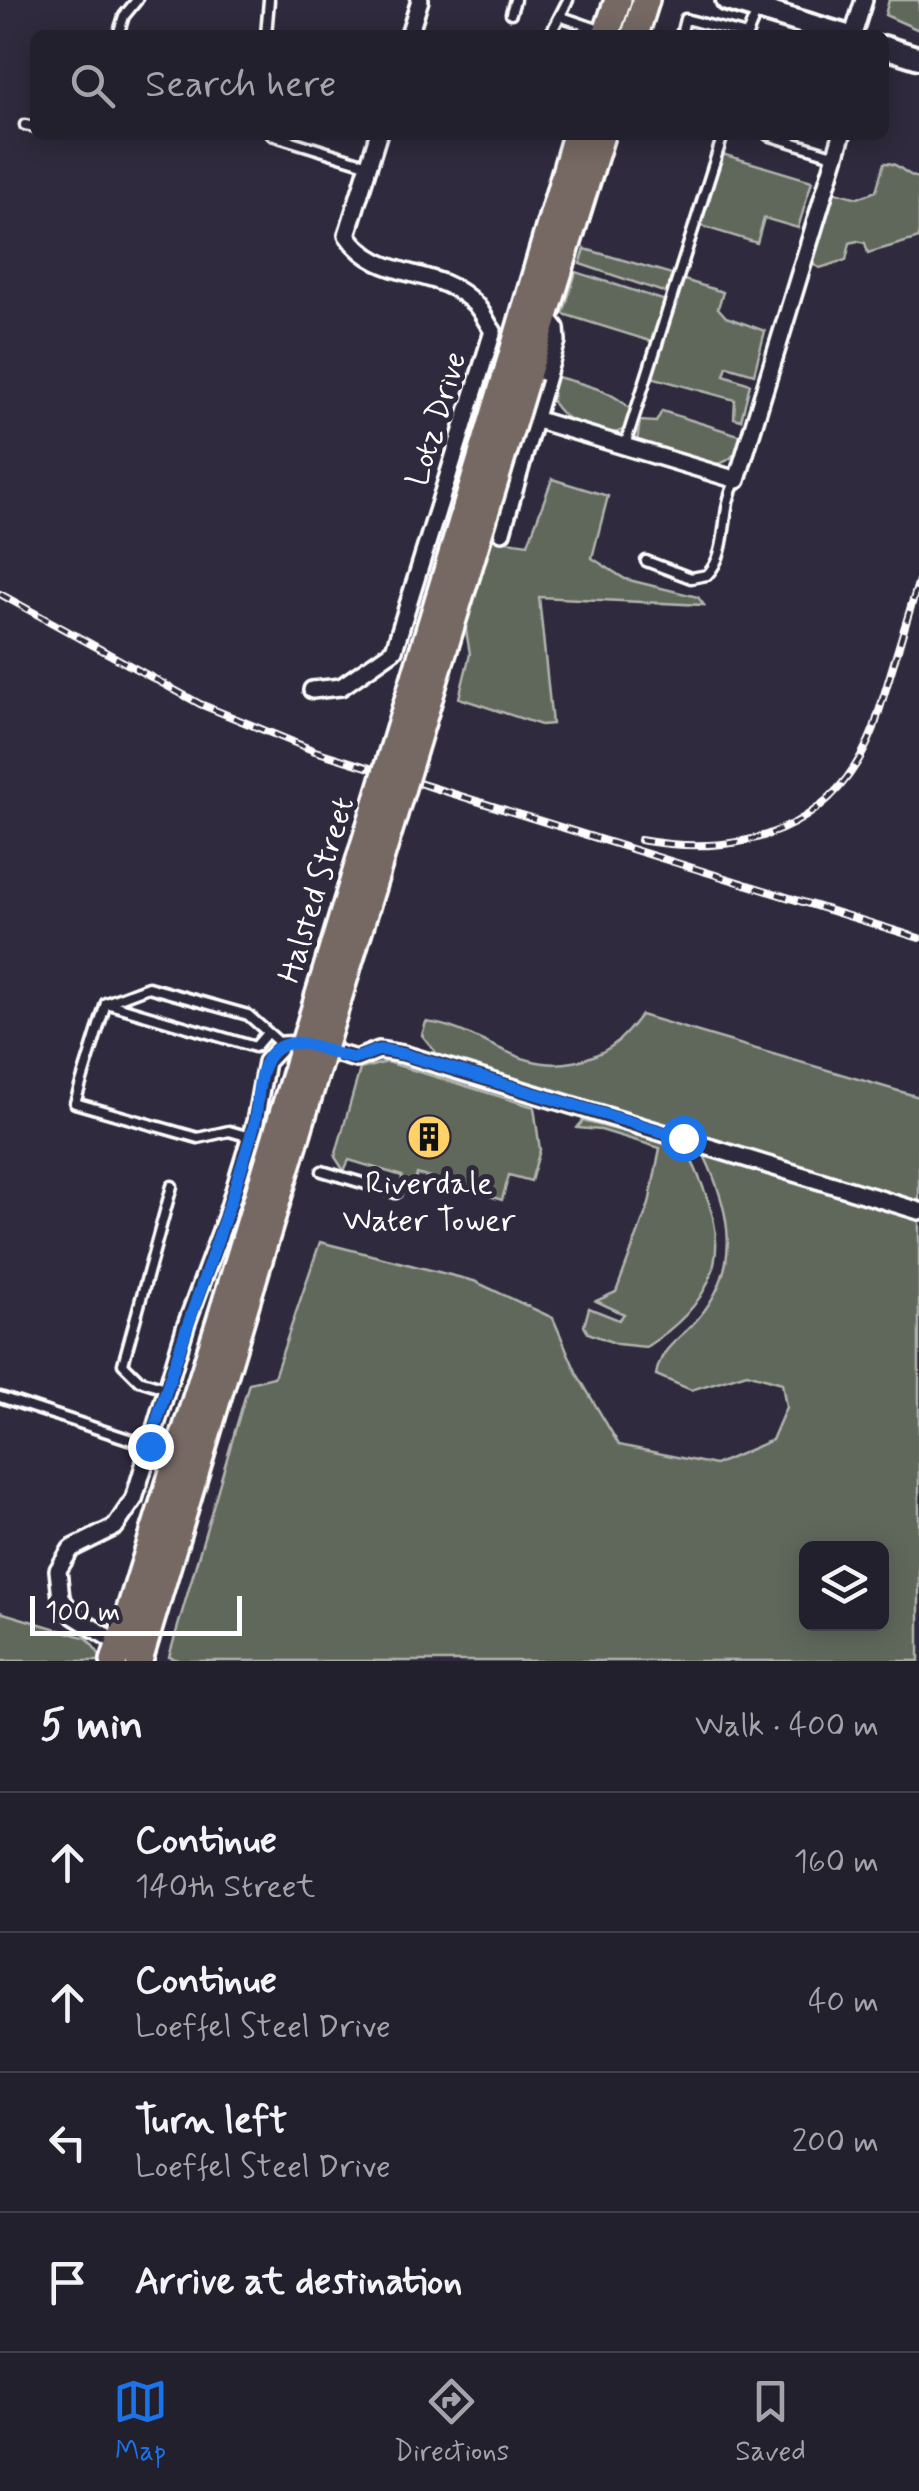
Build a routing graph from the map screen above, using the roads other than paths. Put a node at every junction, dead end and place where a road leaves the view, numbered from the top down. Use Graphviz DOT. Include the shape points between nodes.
graph roads {
  1 [pos="137,0"];
  2 [pos="270,0"];
  3 [pos="420,0"];
  4 [pos="515,0"];
  5 [pos="568,0"];
  6 [pos="618,0"];
  7 [pos="646,0"];
  8 [pos="727,0"];
  9 [pos="864,0"];
  10 [pos="763,7"];
  11 [pos="511,12"];
  12 [pos="562,17"];
  13 [pos="120,30"];
  14 [pos="267,30"];
  15 [pos="411,30"];
  16 [pos="553,30"];
  17 [pos="591,30"];
  18 [pos="596,30"];
  19 [pos="637,30"];
  20 [pos="682,30"];
  21 [pos="729,30"];
  22 [pos="750,30"];
  23 [pos="830,30"];
  24 [pos="855,30"];
  25 [pos="889,49"];
  26 [pos="919,58"];
  27 [pos="288,140"];
  28 [pos="376,140"];
  29 [pos="575,140"];
  30 [pos="600,140"];
  31 [pos="721,140"];
  32 [pos="784,140"];
  33 [pos="841,140"];
  34 [pos="836,156"];
  35 [pos="369,165"];
  36 [pos="545,314"];
  37 [pos="518,372"];
  38 [pos="534,419"];
  39 [pos="625,446"];
  40 [pos="737,480"];
  41 [pos="502,532"];
  42 [pos="646,561"];
  43 [pos="312,690"];
  44 [pos="106,1003"];
  45 [pos="267,1032"];
  46 [pos="282,1045"];
  47 [pos="250,1137"];
  48 [pos="322,1171"];
  49 [pos="172,1186"];
  50 [pos="396,1193"];
  51 [pos="919,1211"];
  52 [pos="166,1388"];
  53 [pos="0,1398"];
  54 [pos="150,1446"];
  55 [pos="132,1657"];
  1 -- 13 [label="lane"];
  2 -- 14 [label="lane"];
  3 -- 15 [label="street"];
  4 -- 11 [label="lane"];
  5 -- 12 [label="lane"];
  6 -- 18 [label="main road"];
  7 -- 19 [label="main road"];
  8 -- 10 [label="street"];
  9 -- 24 [label="street"];
  10 -- 22 [label="lane"];
  10 -- 23 [label="street"];
  12 -- 16 [label="lane"];
  12 -- 17 [label="lane"];
  20 -- 21 [label="lane" via="686,18"];
  25 -- 26 [label="street"];
  27 -- 35 [label="lane"];
  28 -- 35 [label="street, Lotz Drive"];
  29 -- 37 [label="main road, Halsted Street"];
  30 -- 36 [label="main road, Halsted Street"];
  31 -- 39 [label="lane"];
  32 -- 34 [label="lane"];
  33 -- 34 [label="street"];
  34 -- 40 [label="street"];
  35 -- 43 [label="street, Lotz Drive" via="347,235 362,257 447,285 475,304 493,331 394,650 342,687"];
  36 -- 37 [label="main road, Halsted Street"];
  36 -- 38 [label="street, Halsted Street" via="557,342"];
  37 -- 55 [label="main road, Halsted Street, bridge"];
  38 -- 39 [label="street"];
  38 -- 41 [label="street, Halsted Street"];
  39 -- 40 [label="street"];
  40 -- 42 [label="lane" via="725,504 718,560 706,575 691,578"];
  44 -- 45 [label="lane" via="148,987 248,1016"];
  44 -- 45 [label="lane" via="254,1047"];
  44 -- 47 [label="lane" via="75,1103 198,1138 229,1131"];
  45 -- 46 [label="lane"];
  46 -- 47 [label="street" via="266,1062"];
  46 -- 51 [label="street" via="305,1044 356,1059 379,1050 403,1054"];
  47 -- 52 [label="street"];
  48 -- 50 [label="lane"];
  49 -- 52 [label="lane" via="123,1364 140,1380"];
  52 -- 54 [label="street"];
  53 -- 54 [label="lane"];
  54 -- 55 [label="street" via="126,1514 71,1549 58,1570 61,1598 74,1616"];
}
